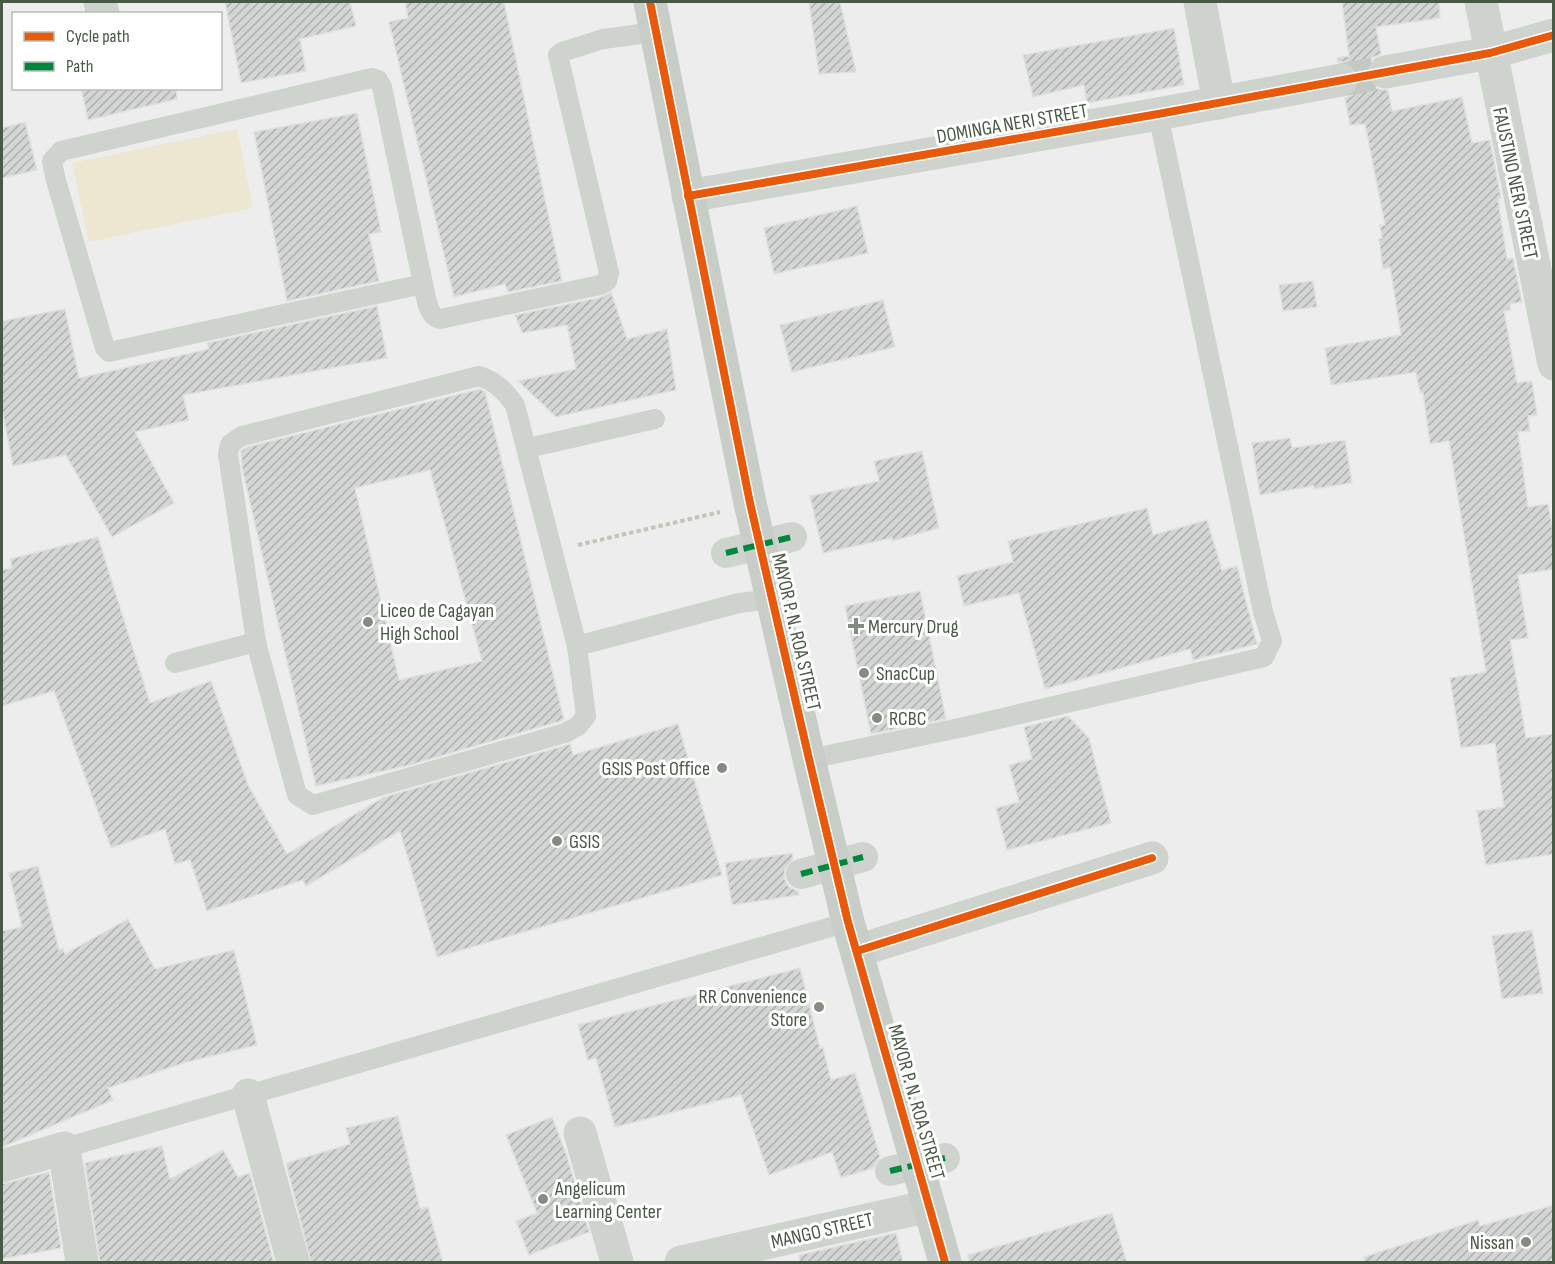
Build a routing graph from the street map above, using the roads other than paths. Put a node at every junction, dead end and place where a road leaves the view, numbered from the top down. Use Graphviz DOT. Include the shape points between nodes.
graph roads {
  1 [pos="1200,2"];
  2 [pos="1480,2"];
  3 [pos="652,17"];
  4 [pos="1554,34"];
  5 [pos="1490,52"];
  6 [pos="1384,72"];
  7 [pos="1341,80"];
  8 [pos="1219,103"];
  9 [pos="1158,114"];
  10 [pos="688,196"];
  11 [pos="423,284"];
  12 [pos="1550,327"];
  13 [pos="1554,364"];
  14 [pos="655,419"];
  15 [pos="528,448"];
  16 [pos="792,537"];
  17 [pos="760,544"];
  18 [pos="726,553"];
  19 [pos="773,599"];
  20 [pos="256,642"];
  21 [pos="577,646"];
  22 [pos="175,663"];
  23 [pos="809,759"];
  24 [pos="1152,858"];
  25 [pos="849,861"];
  26 [pos="801,874"];
  27 [pos="852,936"];
  28 [pos="248,1095"];
  29 [pos="580,1133"];
  30 [pos="64,1148"];
  31 [pos="2,1166"];
  32 [pos="929,1206"];
  33 [pos="82,1263"];
  34 [pos="293,1263"];
  35 [pos="617,1263"];
  36 [pos="681,1263"];
  37 [pos="945,1263"];
  1 -- 8 [label="street"];
  2 -- 5 [label="street, FAUSTINO NERI STREET"];
  3 -- 10 [label="main road, MAYOR P. N. ROA STREET"];
  3 -- 11 [label="lane" via="558,55 609,273 607,281 440,319 431,315"];
  4 -- 5 [label="street"];
  5 -- 6 [label="street"];
  5 -- 12 [label="street, FAUSTINO NERI STREET"];
  7 -- 8 [label="street, DOMINGA NERI STREET"];
  8 -- 9 [label="street, DOMINGA NERI STREET"];
  9 -- 10 [label="street, DOMINGA NERI STREET"];
  9 -- 23 [label="lane" via="1272,641 1264,657"];
  10 -- 17 [label="main road, MAYOR P. N. ROA STREET"];
  11 -- 11 [label="lane" via="382,87 372,78 61,151 52,161 109,352"];
  12 -- 13 [label="street, FAUSTINO NERI STREET"];
  14 -- 15 [label="lane"];
  15 -- 20 [label="lane" via="515,405 507,393 492,380 479,376 242,436 230,444 228,454"];
  15 -- 21 [label="lane"];
  16 -- 17 [label="street"];
  17 -- 18 [label="street"];
  17 -- 19 [label="main road, MAYOR P. N. ROA STREET"];
  19 -- 21 [label="lane" via="739,603"];
  19 -- 23 [label="main road, MAYOR P. N. ROA STREET"];
  20 -- 21 [label="lane" via="297,795 313,805 566,733 578,726 586,716"];
  20 -- 22 [label="lane"];
  23 -- 25 [label="main road, MAYOR P. N. ROA STREET"];
  24 -- 27 [label="street"];
  25 -- 26 [label="street"];
  25 -- 27 [label="main road, MAYOR P. N. ROA STREET"];
  27 -- 28 [label="lane"];
  27 -- 32 [label="main road, MAYOR P. N. ROA STREET"];
  28 -- 30 [label="lane"];
  28 -- 34 [label="street"];
  29 -- 35 [label="street"];
  30 -- 31 [label="street"];
  30 -- 33 [label="street"];
  32 -- 36 [label="street, MANGO STREET"];
  32 -- 37 [label="main road, MAYOR P. N. ROA STREET"];
}
